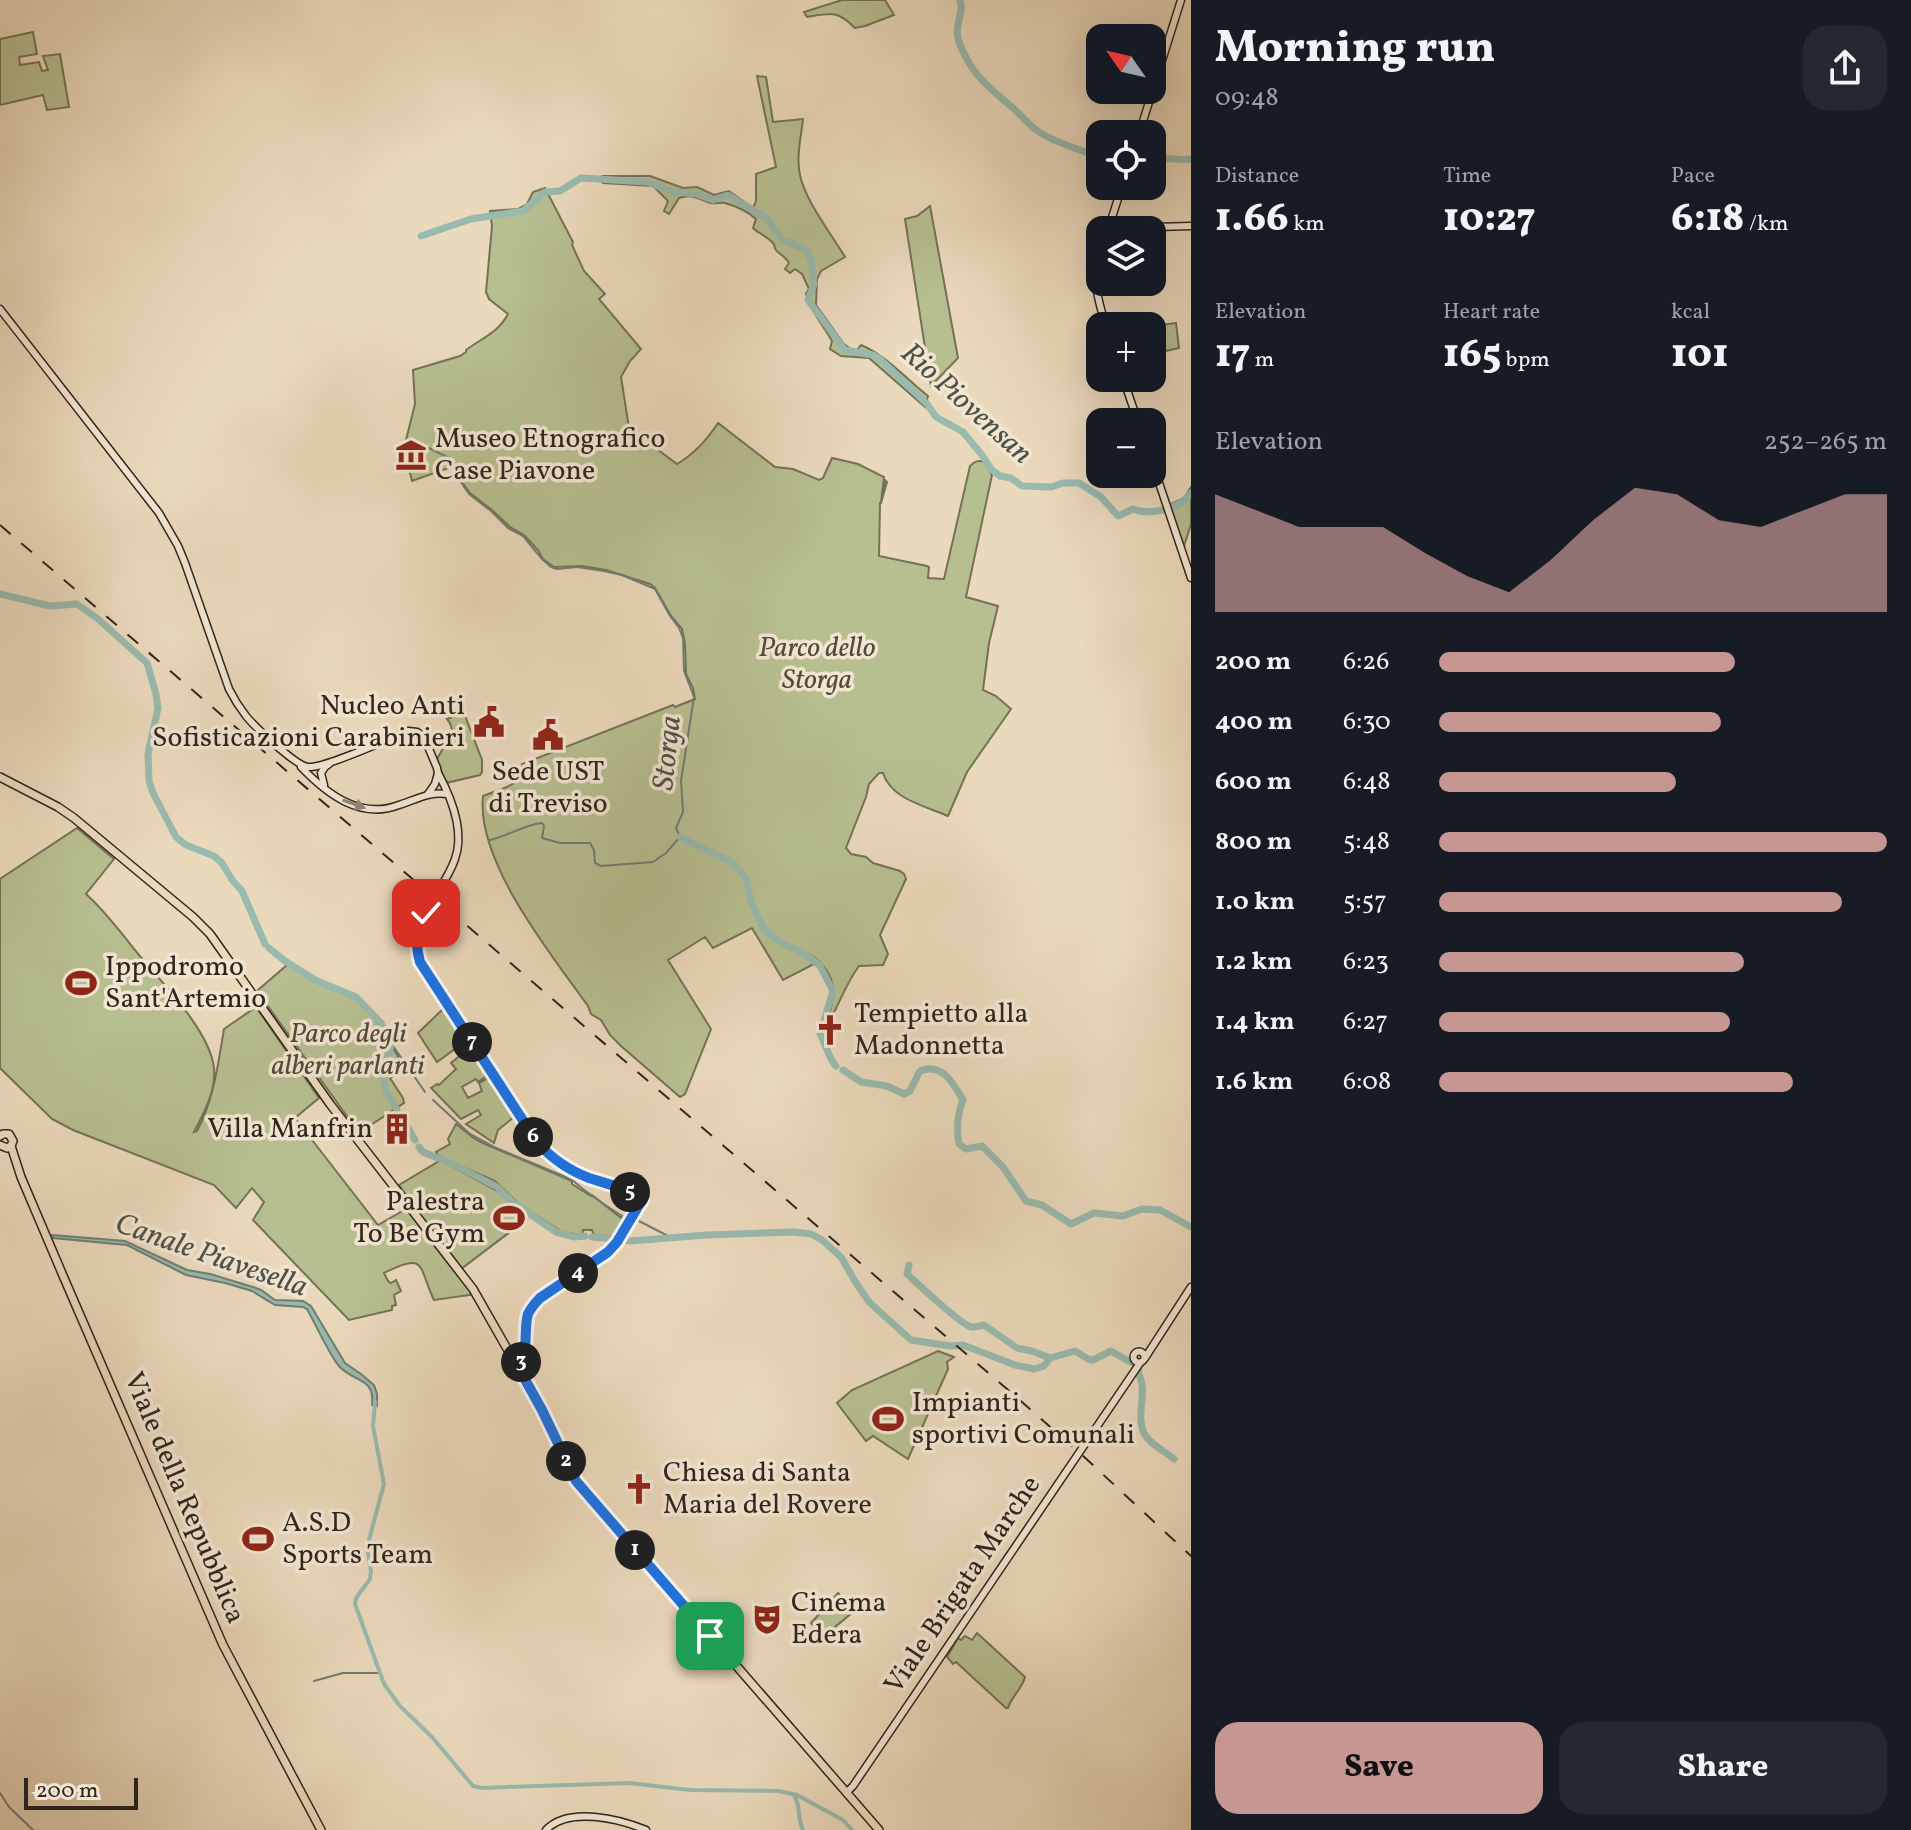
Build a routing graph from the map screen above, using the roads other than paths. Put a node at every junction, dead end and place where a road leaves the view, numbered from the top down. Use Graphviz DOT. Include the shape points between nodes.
graph roads {
  1 [pos="1181,0"];
  2 [pos="1143,120"];
  3 [pos="1191,226"];
  4 [pos="1166,227"];
  5 [pos="0,309"];
  6 [pos="1161,488"];
  7 [pos="1191,578"];
  8 [pos="293,759"];
  9 [pos="335,760"];
  10 [pos="438,773"];
  11 [pos="0,777"];
  12 [pos="330,792"];
  13 [pos="428,794"];
  14 [pos="447,794"];
  15 [pos="437,893"];
  16 [pos="432,902"];
  17 [pos="3,1132"];
  18 [pos="5,1146"];
  19 [pos="1191,1287"];
  20 [pos="515,1361"];
  21 [pos="850,1789"];
  22 [pos="321,1830"];
  23 [pos="546,1830"];
  24 [pos="646,1830"];
  25 [pos="879,1830"];
  1 -- 2 [label="street"];
  3 -- 4 [label="street"];
  5 -- 8 [label="street" via="159,513 185,563 234,698"];
  6 -- 7 [label="street"];
  8 -- 9 [label="street" via="312,768"];
  8 -- 12 [label="street"];
  9 -- 10 [label="street" via="413,731 424,737"];
  9 -- 12 [label="street" via="321,773"];
  10 -- 13 [label="street"];
  10 -- 14 [label="street"];
  11 -- 20 [label="main road" via="70,815 210,934 330,1104 470,1284"];
  12 -- 13 [label="street, one-way" via="349,805 372,810"];
  13 -- 14 [label="street"];
  14 -- 15 [label="street" via="458,845"];
  16 -- 20 [label="street" via="420,924 417,946 423,966 537,1142 570,1170 642,1198 608,1252 534,1305 523,1360"];
  17 -- 18 [label="main road, Viale della Repubblica" via="13,1139"];
  18 -- 22 [label="main road, Viale della Repubblica" via="232,1666"];
  19 -- 21 [label="street, Viale Brigata Marche"];
  20 -- 21 [label="main road" via="576,1481 841,1785"];
  21 -- 25 [label="main road"];
  23 -- 24 [label="street" via="560,1820 581,1817"];
}
